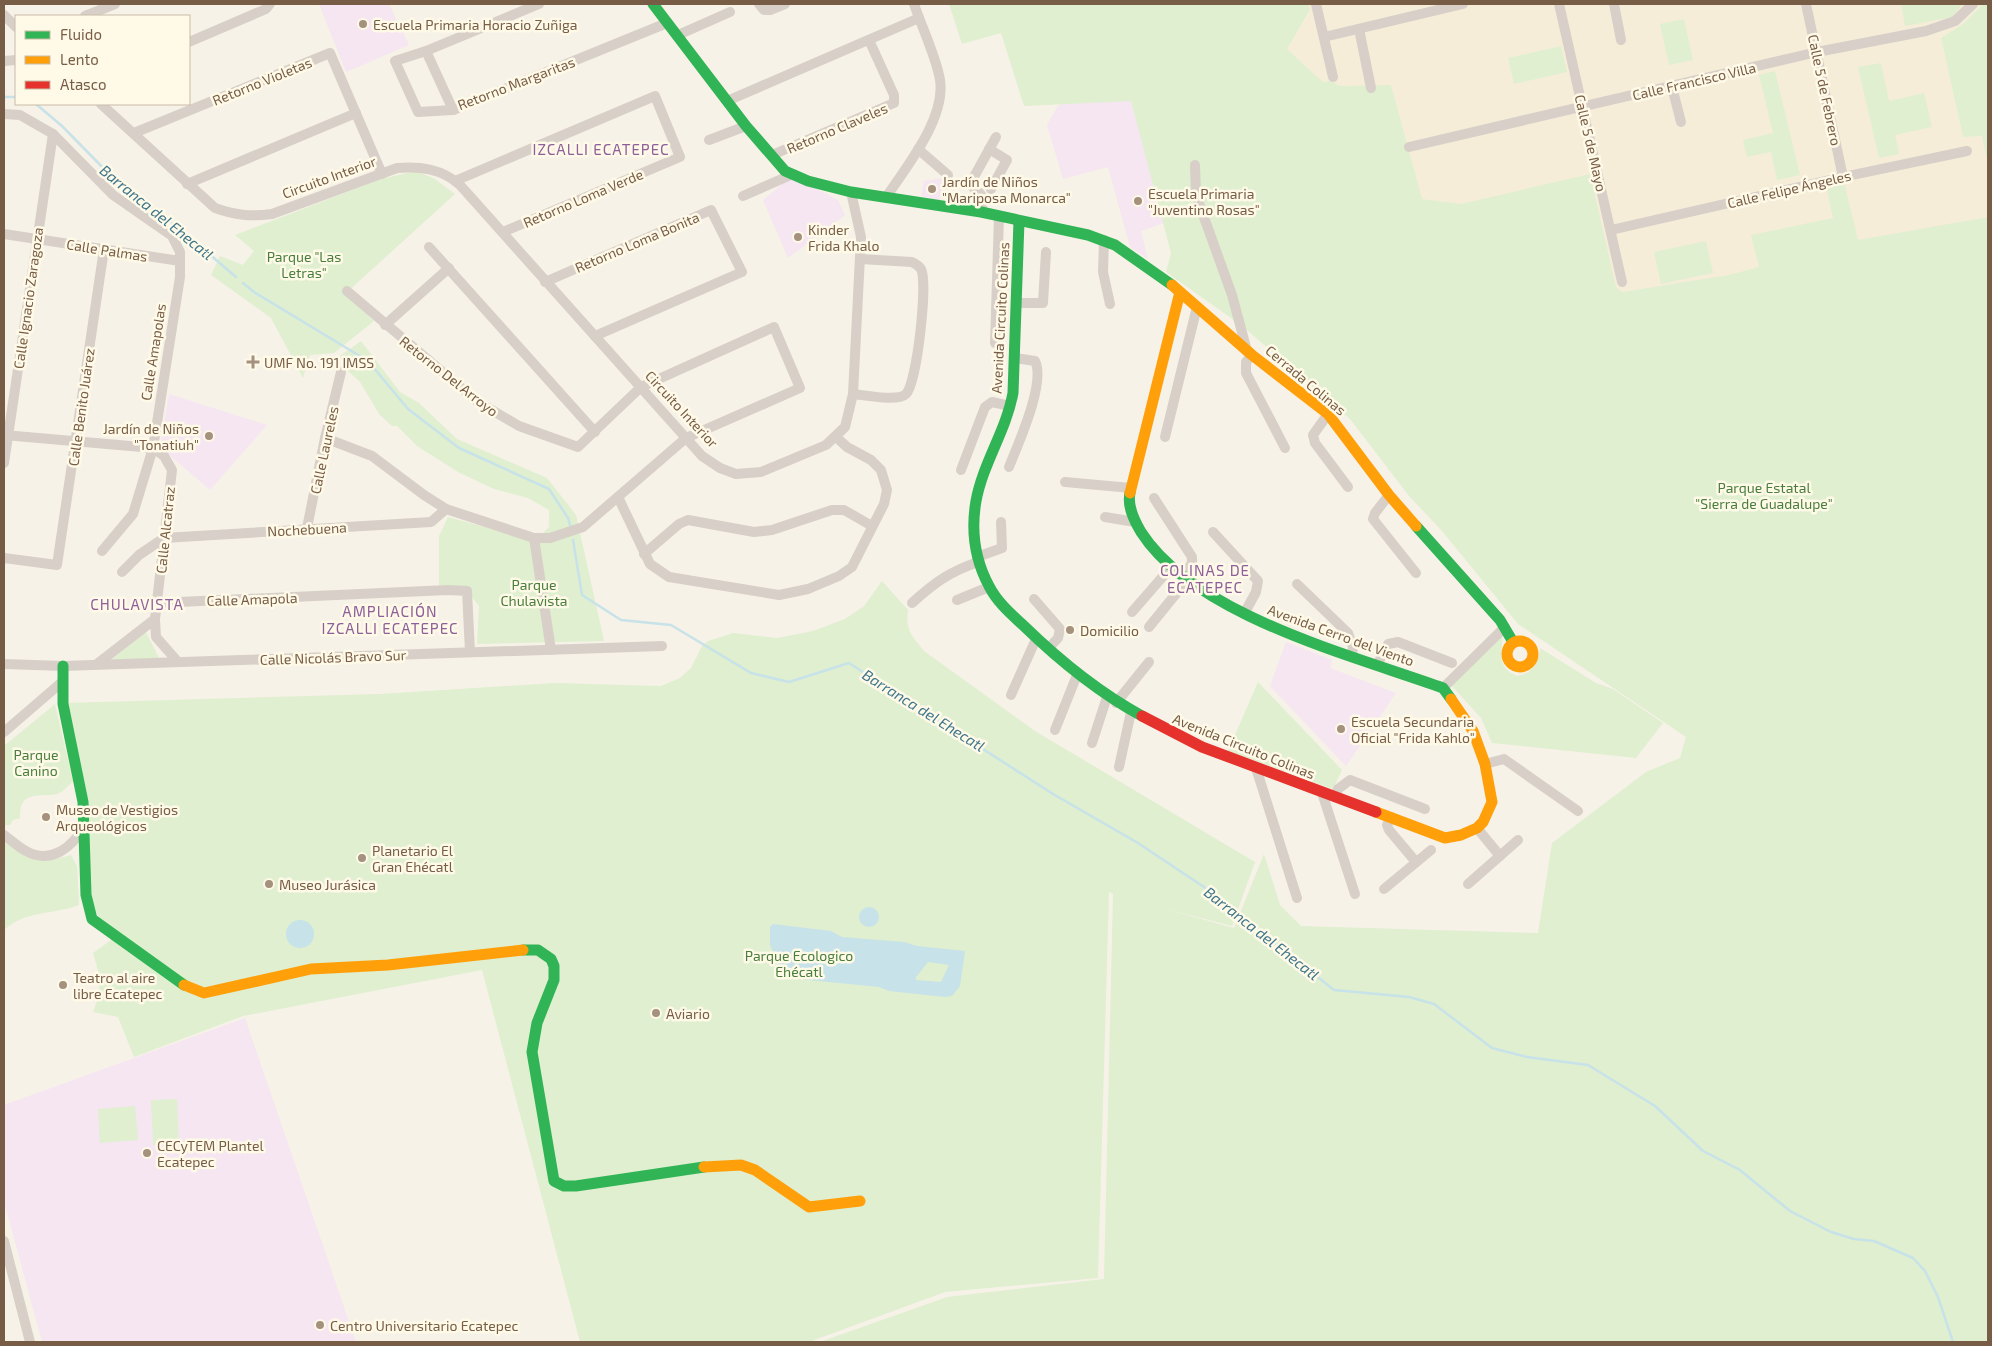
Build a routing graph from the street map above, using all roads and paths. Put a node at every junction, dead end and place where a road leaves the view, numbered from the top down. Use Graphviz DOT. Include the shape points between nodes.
graph roads {
  1 [pos="115,4"];
  2 [pos="270,4"];
  3 [pos="539,4"];
  4 [pos="652,4"];
  5 [pos="759,4"];
  6 [pos="785,4"];
  7 [pos="914,4"];
  8 [pos="1316,4"];
  9 [pos="1463,4"];
  10 [pos="1559,4"];
  11 [pos="1614,4"];
  12 [pos="1806,4"];
  13 [pos="1972,4"];
  14 [pos="107,12"];
  15 [pos="730,12"];
  16 [pos="4,15"];
  17 [pos="90,15"];
  18 [pos="919,18"];
  19 [pos="667,22"];
  20 [pos="15,26"];
  21 [pos="1358,29"];
  22 [pos="678,35"];
  23 [pos="1324,37"];
  24 [pos="869,40"];
  25 [pos="1621,40"];
  26 [pos="190,42"];
  27 [pos="426,51"];
  28 [pos="1817,52"];
  29 [pos="1333,77"];
  30 [pos="1672,87"];
  31 [pos="1371,88"];
  32 [pos="727,101"];
  33 [pos="103,105"];
  34 [pos="1582,107"];
  35 [pos="453,110"];
  36 [pos="356,113"];
  37 [pos="4,114"];
  38 [pos="1680,122"];
  39 [pos="746,126"];
  40 [pos="53,134"];
  41 [pos="134,134"];
  42 [pos="996,137"];
  43 [pos="709,140"];
  44 [pos="1409,147"];
  45 [pos="918,149"];
  46 [pos="989,149"];
  47 [pos="1967,151"];
  48 [pos="772,155"];
  49 [pos="1195,165"];
  50 [pos="382,174"];
  51 [pos="793,174"];
  52 [pos="948,175"];
  53 [pos="1843,177"];
  54 [pos="455,181"];
  55 [pos="187,184"];
  56 [pos="991,189"];
  57 [pos="851,192"];
  58 [pos="743,196"];
  59 [pos="887,196"];
  60 [pos="982,212"];
  61 [pos="999,216"];
  62 [pos="1019,221"];
  63 [pos="1611,230"];
  64 [pos="502,232"];
  65 [pos="4,234"];
  66 [pos="37,239"];
  67 [pos="1104,240"];
  68 [pos="429,247"];
  69 [pos="104,249"];
  70 [pos="1046,252"];
  71 [pos="860,259"];
  72 [pos="180,261"];
  73 [pos="449,268"];
  74 [pos="545,282"];
  75 [pos="1622,282"];
  76 [pos="347,291"];
  77 [pos="1180,292"];
  78 [pos="1017,303"];
  79 [pos="1110,304"];
  80 [pos="1198,307"];
  81 [pos="385,325"];
  82 [pos="595,336"];
  83 [pos="995,343"];
  84 [pos="1249,353"];
  85 [pos="1015,358"];
  86 [pos="341,372"];
  87 [pos="641,387"];
  88 [pos="853,394"];
  89 [pos="1010,406"];
  90 [pos="1328,414"];
  91 [pos="595,432"];
  92 [pos="6,435"];
  93 [pos="836,437"];
  94 [pos="1165,437"];
  95 [pos="325,438"];
  96 [pos="686,438"];
  97 [pos="76,441"];
  98 [pos="153,448"];
  99 [pos="1285,448"];
  100 [pos="4,463"];
  101 [pos="1009,467"];
  102 [pos="961,470"];
  103 [pos="1065,482"];
  104 [pos="1348,487"];
  105 [pos="1131,488"];
  106 [pos="1389,495"];
  107 [pos="618,497"];
  108 [pos="1154,498"];
  109 [pos="446,509"];
  110 [pos="1105,517"];
  111 [pos="1001,522"];
  112 [pos="1135,522"];
  113 [pos="872,526"];
  114 [pos="307,528"];
  115 [pos="1213,532"];
  116 [pos="164,538"];
  117 [pos="534,538"];
  118 [pos="102,551"];
  119 [pos="644,554"];
  120 [pos="4,558"];
  121 [pos="978,560"];
  122 [pos="1172,566"];
  123 [pos="122,572"];
  124 [pos="1416,573"];
  125 [pos="1186,577"];
  126 [pos="1297,584"];
  127 [pos="989,587"];
  128 [pos="1034,599"];
  129 [pos="957,600"];
  130 [pos="157,603"];
  131 [pos="912,604"];
  132 [pos="1132,612"];
  133 [pos="1244,614"];
  134 [pos="155,619"];
  135 [pos="1149,627"];
  136 [pos="1505,627"];
  137 [pos="1036,639"];
  138 [pos="1514,642"];
  139 [pos="662,646"];
  140 [pos="1048,649"];
  141 [pos="551,650"];
  142 [pos="470,652"];
  143 [pos="1352,656"];
  144 [pos="178,662"];
  145 [pos="1149,662"];
  146 [pos="1452,663"];
  147 [pos="4,664"];
  148 [pos="97,664"];
  149 [pos="1377,665"];
  150 [pos="63,666"];
  151 [pos="1077,675"];
  152 [pos="62,682"];
  153 [pos="1443,688"];
  154 [pos="1011,696"];
  155 [pos="1112,700"];
  156 [pos="1131,712"];
  157 [pos="1055,730"];
  158 [pos="4,732"];
  159 [pos="1092,743"];
  160 [pos="1484,764"];
  161 [pos="1119,767"];
  162 [pos="1256,768"];
  163 [pos="1322,793"];
  164 [pos="1335,797"];
  165 [pos="1425,809"];
  166 [pos="1578,811"];
  167 [pos="1390,817"];
  168 [pos="84,826"];
  169 [pos="1477,828"];
  170 [pos="4,835"];
  171 [pos="1518,840"];
  172 [pos="1431,850"];
  173 [pos="63,852"];
  174 [pos="1500,856"];
  175 [pos="86,859"];
  176 [pos="1416,862"];
  177 [pos="1468,884"];
  178 [pos="1384,888"];
  179 [pos="1355,894"];
  180 [pos="1297,898"];
  181 [pos="860,1201"];
  182 [pos="4,1241"];
  183 [pos="30,1342"];
  1 -- 14 [label="street"];
  2 -- 26 [label="street" via="266,10"];
  3 -- 27 [label="street"];
  4 -- 19 [label="street"];
  5 -- 6 [label="street" via="764,10 770,10"];
  7 -- 18 [label="street"];
  8 -- 23 [label="street"];
  9 -- 21 [label="street"];
  10 -- 34 [label="street, Calle 5 de Mayo"];
  11 -- 25 [label="street"];
  12 -- 28 [label="street, Calle 5 de Febrero"];
  13 -- 28 [label="street, Calle Francisco Villa" via="1955,21 1926,31"];
  14 -- 17 [label="street"];
  15 -- 22 [label="street"];
  16 -- 20 [label="street"];
  18 -- 24 [label="street"];
  18 -- 45 [label="street" via="940,80 940,98 935,116"];
  19 -- 22 [label="street"];
  19 -- 35 [label="street, Retorno Margaritas"];
  21 -- 23 [label="street"];
  21 -- 31 [label="street"];
  22 -- 32 [label="street"];
  23 -- 29 [label="street"];
  24 -- 32 [label="street"];
  24 -- 48 [label="street, Retorno Claveles" via="894,95 894,103"];
  27 -- 35 [label="street, Retorno Margaritas"];
  27 -- 35 [label="street" via="396,61 418,112"];
  28 -- 30 [label="street, Calle Francisco Villa"];
  28 -- 53 [label="street, Calle 5 de Febrero"];
  30 -- 34 [label="street, Calle Francisco Villa"];
  30 -- 38 [label="street"];
  32 -- 39 [label="street"];
  33 -- 41 [label="street, Circuito Interior"];
  34 -- 44 [label="street, Calle Francisco Villa"];
  34 -- 63 [label="street, Calle 5 de Mayo"];
  36 -- 41 [label="street, Retorno Violetas" via="330,53"];
  36 -- 50 [label="street, Retorno Violetas"];
  36 -- 55 [label="street"];
  37 -- 40 [label="street, Calle Amapolas" via="20,115"];
  39 -- 43 [label="street"];
  39 -- 48 [label="street"];
  40 -- 66 [label="street, Calle Ignacio Zaragoza"];
  40 -- 72 [label="street, Calle Amapolas" via="113,195 172,236 177,243"];
  41 -- 55 [label="street, Circuito Interior"];
  42 -- 46 [label="street"];
  45 -- 52 [label="street"];
  45 -- 59 [label="street"];
  46 -- 56 [label="street" via="1007,160"];
  46 -- 60 [label="street" via="970,184 982,193"];
  47 -- 53 [label="street, Calle Felipe Ángeles"];
  48 -- 51 [label="street" via="785,171"];
  49 -- 84 [label="street" via="1196,195"];
  50 -- 54 [label="street, Circuito Interior" via="397,168 415,167 446,174"];
  50 -- 55 [label="street, Circuito Interior" via="290,208 251,217 215,208"];
  51 -- 57 [label="street"];
  51 -- 58 [label="street"];
  53 -- 63 [label="street, Calle Felipe Ángeles"];
  54 -- 64 [label="street, Circuito Interior"];
  54 -- 64 [label="street, Retorno Loma Verde" via="655,96 680,157"];
  57 -- 59 [label="street"];
  57 -- 71 [label="street, Circuito Interior" via="861,237"];
  59 -- 60 [label="street"];
  60 -- 61 [label="street"];
  61 -- 62 [label="street"];
  61 -- 83 [label="street"];
  62 -- 67 [label="street, Cerrada Colinas"];
  62 -- 78 [label="street, Avenida Circuito Colinas"];
  63 -- 75 [label="street, Calle 5 de Mayo"];
  64 -- 74 [label="street, Circuito Interior"];
  65 -- 66 [label="street, Calle Palmas"];
  66 -- 69 [label="street, Calle Palmas"];
  66 -- 92 [label="street, Calle Ignacio Zaragoza"];
  67 -- 77 [label="street, Cerrada Colinas"];
  67 -- 79 [label="street" via="1104,272"];
  68 -- 73 [label="street"];
  69 -- 72 [label="street, Calle Palmas"];
  69 -- 97 [label="street, Calle Benito Juárez"];
  70 -- 78 [label="street" via="1044,303"];
  71 -- 88 [label="street, Circuito Interior"];
  71 -- 88 [label="street" via="912,262 921,270 919,349 913,379 905,394 897,398"];
  72 -- 98 [label="street, Calle Amapolas"];
  73 -- 81 [label="street, Retorno Del Arroyo"];
  73 -- 91 [label="street"];
  74 -- 82 [label="street, Circuito Interior"];
  74 -- 82 [label="street, Retorno Loma Bonita" via="711,210 742,272"];
  76 -- 81 [label="street, Retorno Del Arroyo"];
  77 -- 80 [label="street, Cerrada Colinas"];
  77 -- 105 [label="street, Avenida Cerro del Viento"];
  78 -- 85 [label="street, Avenida Circuito Colinas"];
  80 -- 84 [label="street, Cerrada Colinas"];
  80 -- 94 [label="street"];
  81 -- 91 [label="street, Retorno Del Arroyo" via="500,417 578,447"];
  82 -- 87 [label="street, Circuito Interior"];
  84 -- 90 [label="street, Cerrada Colinas"];
  84 -- 99 [label="street" via="1246,373"];
  85 -- 89 [label="street, Avenida Circuito Colinas"];
  85 -- 101 [label="street" via="1035,361 1037,374 1030,412"];
  86 -- 95 [label="street, Calle Laureles"];
  87 -- 91 [label="street, Retorno Del Arroyo"];
  87 -- 96 [label="street, Circuito Interior"];
  87 -- 96 [label="street" via="774,327 800,388"];
  88 -- 93 [label="street, Circuito Interior" via="845,427"];
  89 -- 102 [label="street" via="992,402 985,407"];
  89 -- 121 [label="street, Avenida Circuito Colinas" via="977,492 974,519"];
  90 -- 104 [label="street" via="1312,435"];
  90 -- 106 [label="street, Cerrada Colinas"];
  92 -- 97 [label="street"];
  92 -- 100 [label="street, Calle Ignacio Zaragoza"];
  93 -- 96 [label="street, Circuito Interior" via="809,454 748,474 736,474 720,468 702,456"];
  93 -- 113 [label="street" via="881,470 885,480 884,504"];
  95 -- 109 [label="street" via="372,456"];
  95 -- 114 [label="street, Calle Laureles"];
  96 -- 107 [label="street"];
  97 -- 98 [label="street"];
  97 -- 120 [label="street, Calle Benito Juárez" via="57,565"];
  98 -- 116 [label="street, Calle Alcatraz" via="164,456 172,470"];
  98 -- 118 [label="street, Calle Amapolas" via="133,514"];
  103 -- 105 [label="street"];
  105 -- 112 [label="street, Avenida Cerro del Viento" via="1129,503"];
  106 -- 124 [label="street" via="1374,513 1374,519"];
  106 -- 136 [label="street, Cerrada Colinas"];
  107 -- 117 [label="street" via="583,527 561,536"];
  107 -- 119 [label="street"];
  108 -- 125 [label="street" via="1192,557"];
  109 -- 114 [label="street, Nochebuena" via="430,522"];
  109 -- 117 [label="street"];
  110 -- 112 [label="street"];
  111 -- 121 [label="street" via="1002,548"];
  112 -- 122 [label="street, Avenida Cerro del Viento" via="1148,544"];
  113 -- 119 [label="street" via="844,510 832,510 772,530 745,530 688,520"];
  113 -- 119 [label="street" via="852,567 808,589 779,595 670,577 650,564"];
  114 -- 116 [label="street, Nochebuena"];
  115 -- 133 [label="street" via="1258,581"];
  116 -- 123 [label="street" via="139,555"];
  116 -- 130 [label="street, Calle Alcatraz"];
  117 -- 141 [label="street"];
  121 -- 127 [label="street, Avenida Circuito Colinas"];
  121 -- 131 [label="street" via="933,584"];
  122 -- 125 [label="street, Avenida Cerro del Viento"];
  122 -- 132 [label="street"];
  125 -- 133 [label="street, Avenida Cerro del Viento"];
  125 -- 135 [label="street"];
  126 -- 143 [label="street" via="1348,633 1353,647"];
  127 -- 129 [label="street"];
  127 -- 137 [label="street, Avenida Circuito Colinas"];
  128 -- 140 [label="street" via="1060,629 1058,638"];
  130 -- 134 [label="street, Calle Alcatraz"];
  130 -- 142 [label="street, Calle Amapola" via="468,591"];
  133 -- 143 [label="street, Avenida Cerro del Viento"];
  134 -- 144 [label="street, Calle Alcatraz" via="156,637"];
  134 -- 148 [label="street"];
  136 -- 138 [label="street, Cerrada Colinas"];
  136 -- 153 [label="street"];
  137 -- 140 [label="street, Avenida Circuito Colinas"];
  137 -- 154 [label="street"];
  139 -- 141 [label="street, Calle Nicolás Bravo Sur"];
  140 -- 151 [label="street, Avenida Circuito Colinas"];
  141 -- 142 [label="street, Calle Nicolás Bravo Sur"];
  142 -- 144 [label="street, Calle Nicolás Bravo Sur"];
  143 -- 149 [label="street, Avenida Cerro del Viento"];
  144 -- 148 [label="street, Calle Nicolás Bravo Sur"];
  145 -- 155 [label="street"];
  146 -- 149 [label="street" via="1398,642 1388,644"];
  147 -- 150 [label="street, Calle Nicolás Bravo Sur"];
  148 -- 150 [label="street, Calle Nicolás Bravo Sur"];
  149 -- 153 [label="street, Avenida Cerro del Viento"];
  150 -- 152 [label="street"];
  151 -- 155 [label="street, Avenida Circuito Colinas"];
  151 -- 157 [label="street"];
  152 -- 158 [label="street"];
  152 -- 168 [label="street"];
  153 -- 160 [label="street" via="1473,731"];
  155 -- 156 [label="street, Avenida Circuito Colinas"];
  155 -- 159 [label="street"];
  156 -- 161 [label="street"];
  156 -- 162 [label="street, Avenida Circuito Colinas" via="1186,740"];
  160 -- 166 [label="street" via="1504,759"];
  160 -- 169 [label="street" via="1492,802"];
  162 -- 163 [label="street, Avenida Circuito Colinas"];
  162 -- 180 [label="street"];
  163 -- 164 [label="street, Avenida Circuito Colinas"];
  163 -- 179 [label="street"];
  164 -- 165 [label="street" via="1338,789 1350,780"];
  164 -- 167 [label="street, Avenida Circuito Colinas"];
  167 -- 169 [label="street, Avenida Circuito Colinas" via="1445,838"];
  167 -- 176 [label="street" via="1388,830"];
  168 -- 173 [label="street" via="76,840"];
  168 -- 175 [label="street"];
  169 -- 174 [label="street"];
  170 -- 173 [label="street" via="27,852 45,856"];
  171 -- 174 [label="street"];
  172 -- 176 [label="street"];
  173 -- 175 [label="street" via="75,853"];
  174 -- 177 [label="street"];
  175 -- 181 [label="street" via="86,895 92,919 181,984 204,992 311,969 388,965 524,950 538,950 547,955 554,965 555,977 534,1036 532,1052 554,1182 576,1186 684,1168 734,1165 755,1170 809,1207"];
  176 -- 178 [label="street"];
  182 -- 183 [label="street"];
}
